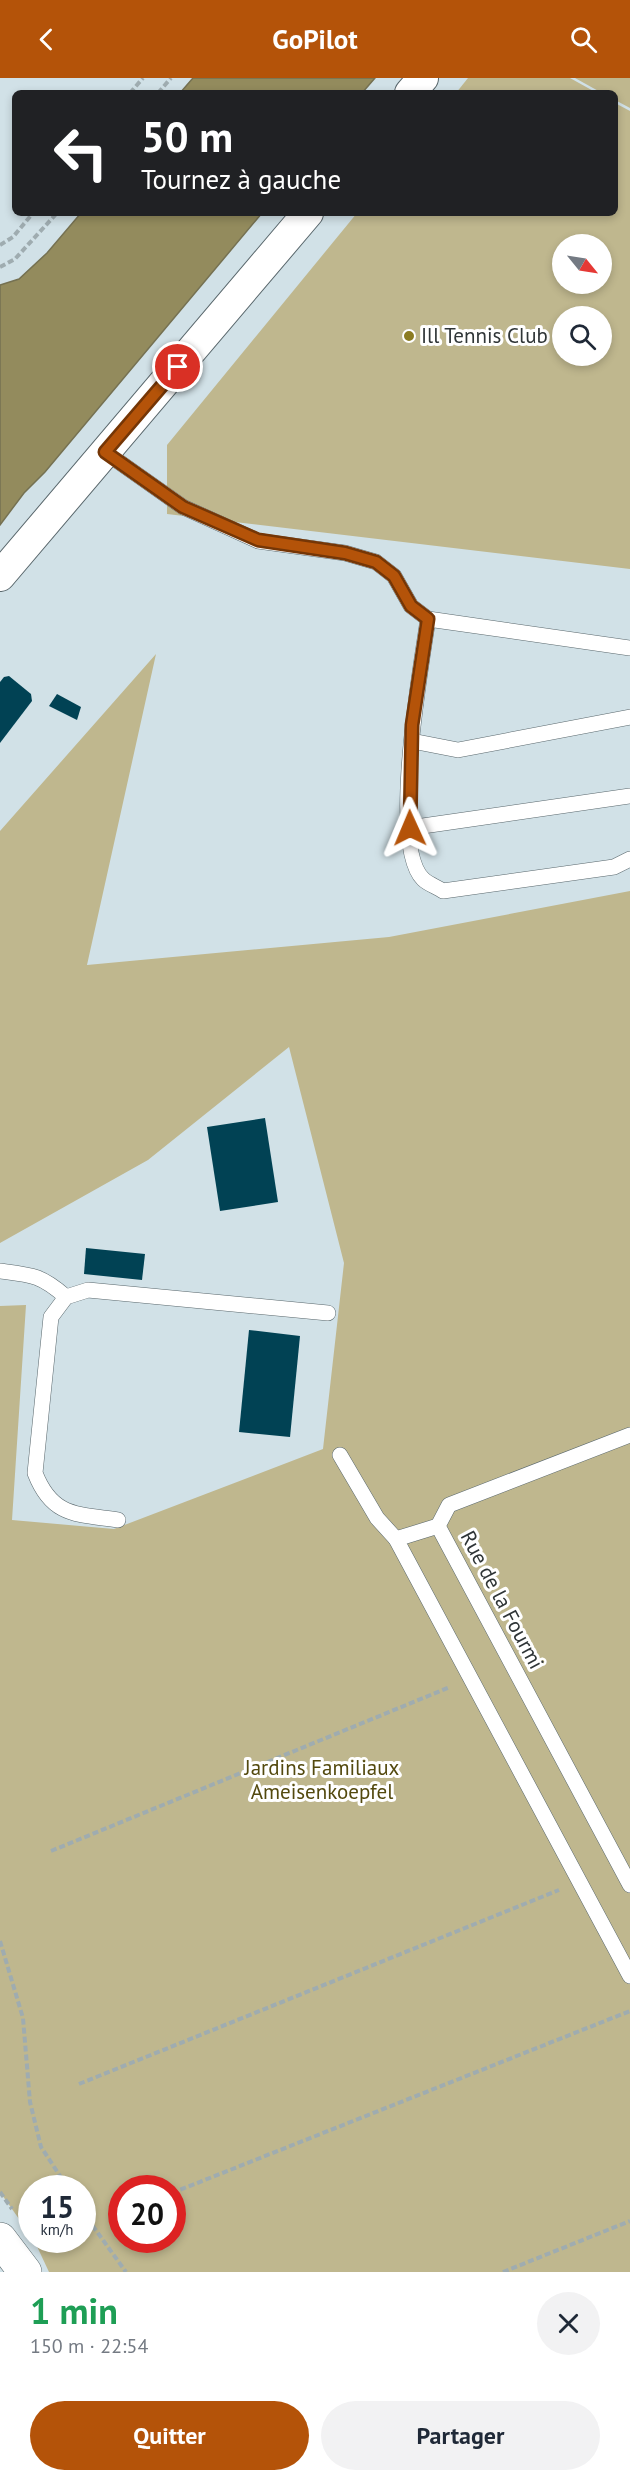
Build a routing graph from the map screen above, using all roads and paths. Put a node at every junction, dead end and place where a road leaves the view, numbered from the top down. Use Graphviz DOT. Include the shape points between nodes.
graph roads {
  1 [pos="142,78"];
  2 [pos="171,78"];
  3 [pos="423,78"];
  4 [pos="132,90"];
  5 [pos="161,90"];
  6 [pos="413,90"];
  7 [pos="31,216"];
  8 [pos="54,216"];
  9 [pos="305,216"];
  10 [pos="0,245"];
  11 [pos="0,267"];
  12 [pos="105,452"];
  13 [pos="0,576"];
  14 [pos="428,619"];
  15 [pos="630,648"];
  16 [pos="630,717"];
  17 [pos="412,741"];
  18 [pos="630,796"];
  19 [pos="410,828"];
  20 [pos="630,859"];
  21 [pos="0,1271"];
  22 [pos="66,1297"];
  23 [pos="328,1313"];
  24 [pos="630,1435"];
  25 [pos="340,1455"];
  26 [pos="118,1520"];
  27 [pos="438,1526"];
  28 [pos="396,1539"];
  29 [pos="471,1679"];
  30 [pos="51,1851"];
  31 [pos="580,1882"];
  32 [pos="630,1885"];
  33 [pos="0,1941"];
  34 [pos="630,1976"];
  35 [pos="630,2011"];
  36 [pos="79,2084"];
  37 [pos="59,2175"];
  38 [pos="186,2187"];
  39 [pos="630,2221"];
  40 [pos="96,2230"];
  41 [pos="0,2239"];
  42 [pos="25,2272"];
  43 [pos="126,2272"];
  44 [pos="503,2272"];
  1 -- 4 [label="path"];
  2 -- 5 [label="path"];
  3 -- 6 [label="street"];
  7 -- 10 [label="path" via="14,237"];
  8 -- 11 [label="path" via="15,259"];
  9 -- 12 [label="street"];
  12 -- 13 [label="street"];
  12 -- 14 [label="lane" via="183,507 258,540 345,553 376,562 394,576 411,606"];
  14 -- 15 [label="lane"];
  14 -- 17 [label="lane"];
  16 -- 17 [label="lane" via="458,750"];
  17 -- 19 [label="lane"];
  18 -- 19 [label="lane"];
  19 -- 20 [label="lane" via="412,857 423,879 443,891 614,867"];
  21 -- 22 [label="lane" via="32,1275"];
  22 -- 23 [label="lane" via="88,1290"];
  22 -- 26 [label="lane" via="51,1317 35,1473 42,1492 56,1505 72,1514"];
  24 -- 27 [label="lane, Rue de la Fourmi" via="449,1505"];
  25 -- 28 [label="lane" via="377,1518"];
  27 -- 28 [label="lane"];
  27 -- 32 [label="lane, Rue de la Fourmi"];
  28 -- 29 [label="lane"];
  29 -- 30 [label="path"];
  29 -- 31 [label="lane"];
  31 -- 34 [label="lane"];
  31 -- 36 [label="path"];
  33 -- 37 [label="path" via="23,2018 30,2102 41,2147"];
  35 -- 38 [label="path"];
  39 -- 44 [label="path"];
  40 -- 43 [label="path"];
  41 -- 42 [label="main road"];
}
